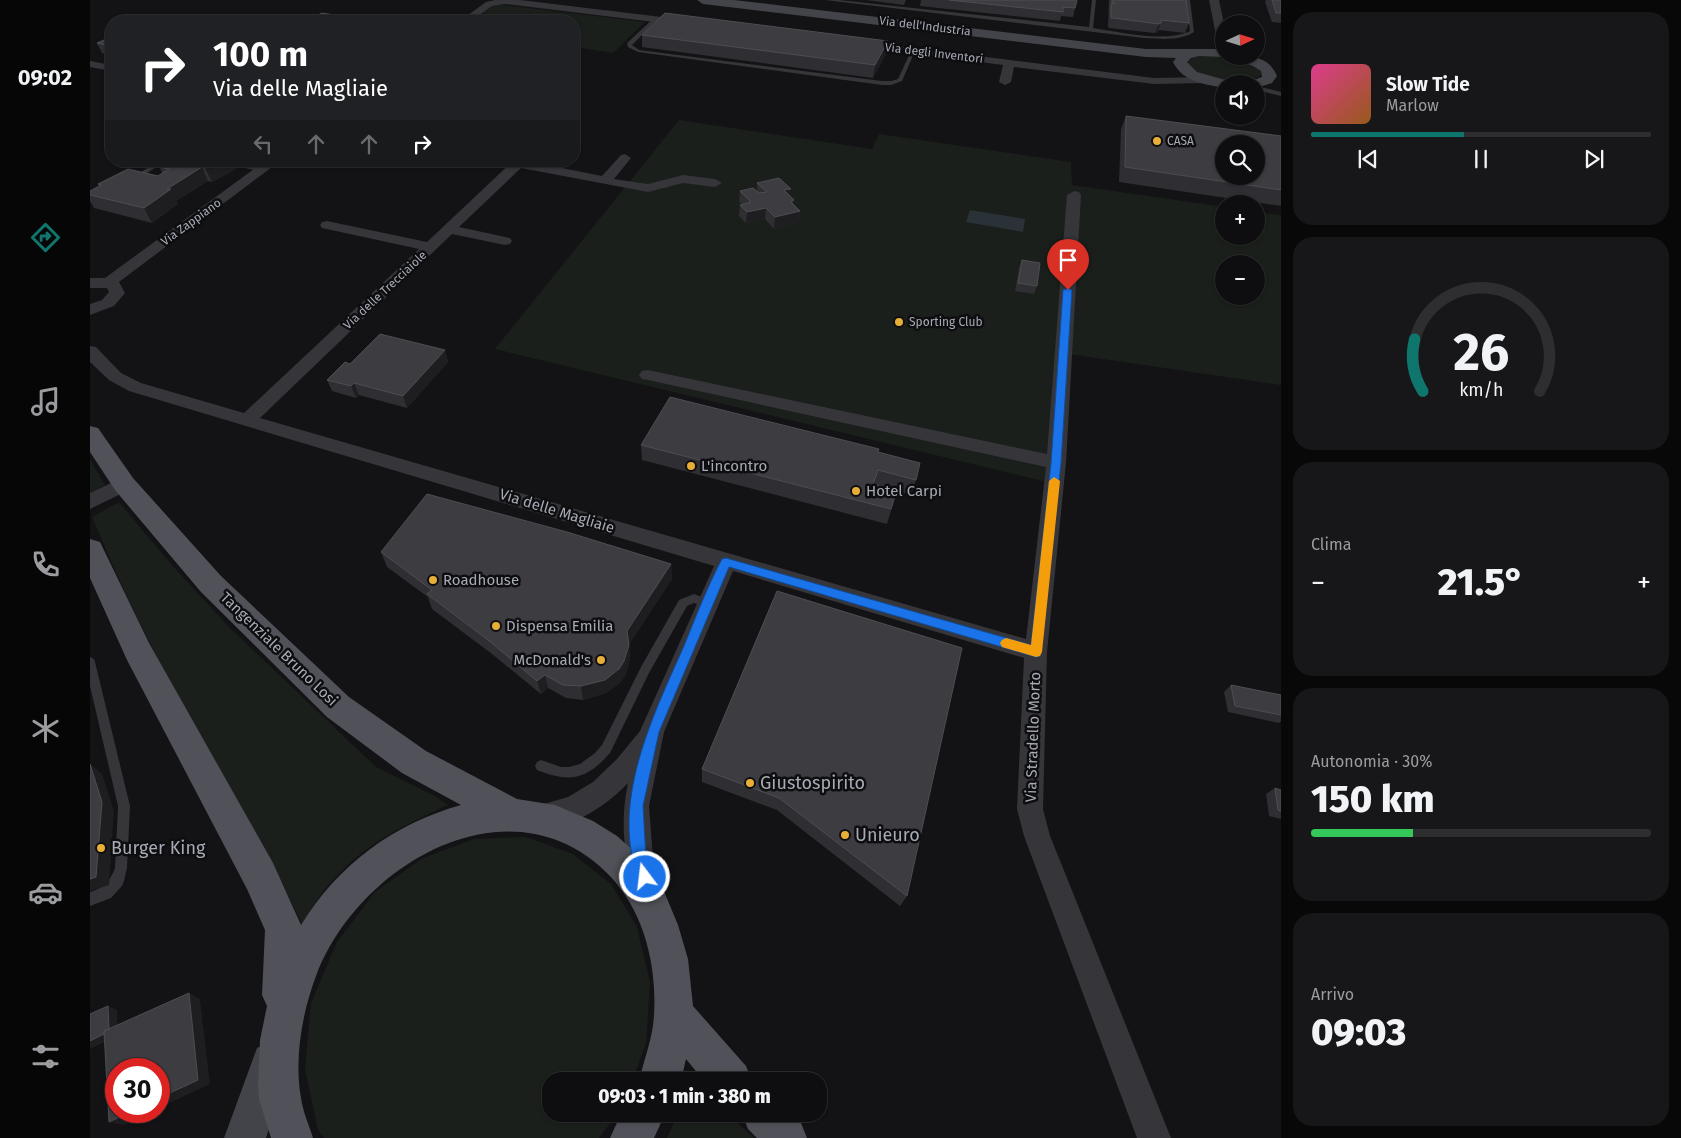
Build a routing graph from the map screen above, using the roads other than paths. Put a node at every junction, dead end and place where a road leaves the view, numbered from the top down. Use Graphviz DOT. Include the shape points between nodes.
graph roads {
  1 [pos="703,0"];
  2 [pos="722,0"];
  3 [pos="828,0"];
  4 [pos="1094,0"];
  5 [pos="1188,0"];
  6 [pos="1214,0"];
  7 [pos="505,1"];
  8 [pos="736,4"];
  9 [pos="474,15"];
  10 [pos="1216,15"];
  11 [pos="656,19"];
  12 [pos="695,24"];
  13 [pos="1091,30"];
  14 [pos="847,43"];
  15 [pos="1215,48"];
  16 [pos="913,51"];
  17 [pos="1146,53"];
  18 [pos="1192,54"];
  19 [pos="1009,63"];
  20 [pos="90,64"];
  21 [pos="1260,65"];
  22 [pos="105,67"];
  23 [pos="1182,68"];
  24 [pos="1269,78"];
  25 [pos="1206,80"];
  26 [pos="1154,81"];
  27 [pos="1004,82"];
  28 [pos="1215,82"];
  29 [pos="1281,93"];
  30 [pos="625,158"];
  31 [pos="153,167"];
  32 [pos="265,167"];
  33 [pos="515,167"];
  34 [pos="539,167"];
  35 [pos="605,180"];
  36 [pos="715,183"];
  37 [pos="124,184"];
  38 [pos="1074,195"];
  39 [pos="327,225"];
  40 [pos="449,229"];
  41 [pos="505,241"];
  42 [pos="431,246"];
  43 [pos="90,283"];
  44 [pos="108,283"];
  45 [pos="90,310"];
  46 [pos="90,351"];
  47 [pos="648,375"];
  48 [pos="248,419"];
  49 [pos="90,434"];
  50 [pos="1056,463"];
  51 [pos="124,484"];
  52 [pos="90,502"];
  53 [pos="90,549"];
  54 [pos="726,562"];
  55 [pos="708,604"];
  56 [pos="1036,652"];
  57 [pos="90,662"];
  58 [pos="652,732"];
  59 [pos="541,766"];
  60 [pos="525,816"];
  61 [pos="90,899"];
  62 [pos="669,952"];
  63 [pos="674,1014"];
  64 [pos="280,1035"];
  65 [pos="662,1072"];
  66 [pos="723,1072"];
  67 [pos="640,1122"];
  68 [pos="770,1122"];
  69 [pos="245,1138"];
  70 [pos="292,1138"];
  71 [pos="632,1138"];
  72 [pos="786,1138"];
  73 [pos="1154,1138"];
  1 -- 8 [label="street, Via dell'Industria"];
  2 -- 8 [label="street"];
  3 -- 13 [label="lane"];
  4 -- 13 [label="lane"];
  5 -- 13 [label="lane" via="1192,32 1188,35 1160,37"];
  6 -- 10 [label="street"];
  7 -- 9 [label="street" via="489,4"];
  7 -- 11 [label="street"];
  8 -- 17 [label="street, Via dell'Industria"];
  11 -- 12 [label="street"];
  11 -- 16 [label="lane" via="630,46 638,51 882,83 900,80"];
  14 -- 16 [label="street, Via degli Inventori"];
  15 -- 18 [label="street, Via dell'Industria"];
  16 -- 19 [label="street, Via degli Inventori"];
  17 -- 18 [label="street, Via dell'Industria"];
  17 -- 23 [label="street, Via dell'Industria"];
  18 -- 23 [label="street" via="1181,59"];
  19 -- 26 [label="street, Via degli Inventori"];
  19 -- 27 [label="street"];
  20 -- 22 [label="street"];
  21 -- 24 [label="street" via="1269,72"];
  23 -- 25 [label="street, Via dell'Industria"];
  23 -- 26 [label="street, Via degli Inventori" via="1175,76"];
  24 -- 29 [label="lane"];
  24 -- 29 [label="lane"];
  25 -- 26 [label="street, Via degli Inventori"];
  25 -- 28 [label="street, Via dell'Industria"];
  30 -- 35 [label="street"];
  31 -- 37 [label="lane"];
  32 -- 44 [label="street, Via Zappiano"];
  33 -- 40 [label="street, Via delle Trecciaiole"];
  34 -- 35 [label="street"];
  35 -- 36 [label="street" via="648,188 683,179"];
  38 -- 50 [label="street, Via Stradello Morto"];
  39 -- 42 [label="street"];
  40 -- 41 [label="street"];
  40 -- 42 [label="street, Via delle Trecciaiole"];
  42 -- 48 [label="street, Via delle Trecciaiole"];
  43 -- 44 [label="street"];
  44 -- 45 [label="street" via="117,288 114,298"];
  46 -- 48 [label="street, Via delle Magliaie" via="107,372 119,380"];
  47 -- 50 [label="street"];
  48 -- 54 [label="street, Via delle Magliaie"];
  49 -- 51 [label="main road, Tangenziale Bruno Losi"];
  50 -- 56 [label="street, Via Stradello Morto"];
  51 -- 52 [label="street"];
  51 -- 60 [label="main road, Tangenziale Bruno Losi" via="211,584 338,706 414,762"];
  53 -- 64 [label="main road, Tangenziale Bruno Losi" via="138,651 260,876 284,930"];
  54 -- 55 [label="street"];
  54 -- 56 [label="street, Via delle Magliaie"];
  55 -- 58 [label="street"];
  55 -- 59 [label="lane" via="694,598 683,603 606,749 597,760 574,773 556,772"];
  56 -- 73 [label="street, Via Stradello Morto" via="1032,818 1048,868"];
  57 -- 61 [label="lane" via="124,806 121,868 117,881 106,893"];
  58 -- 60 [label="street" via="612,784 592,800 552,815"];
  58 -- 62 [label="street" via="636,806 639,858"];
  60 -- 62 [label="main road, Tangenziale Bruno Losi" via="574,828 606,848 634,875 655,910"];
  60 -- 64 [label="main road, Tangenziale Bruno Losi" via="469,819 427,833 386,857 349,890 318,932 294,981"];
  62 -- 63 [label="main road, Tangenziale Bruno Losi"];
  63 -- 65 [label="main road, Tangenziale Bruno Losi"];
  63 -- 66 [label="main road"];
  64 -- 69 [label="street"];
  64 -- 70 [label="main road, Tangenziale Bruno Losi" via="280,1098"];
  67 -- 71 [label="main road"];
  68 -- 72 [label="main road"];
}
